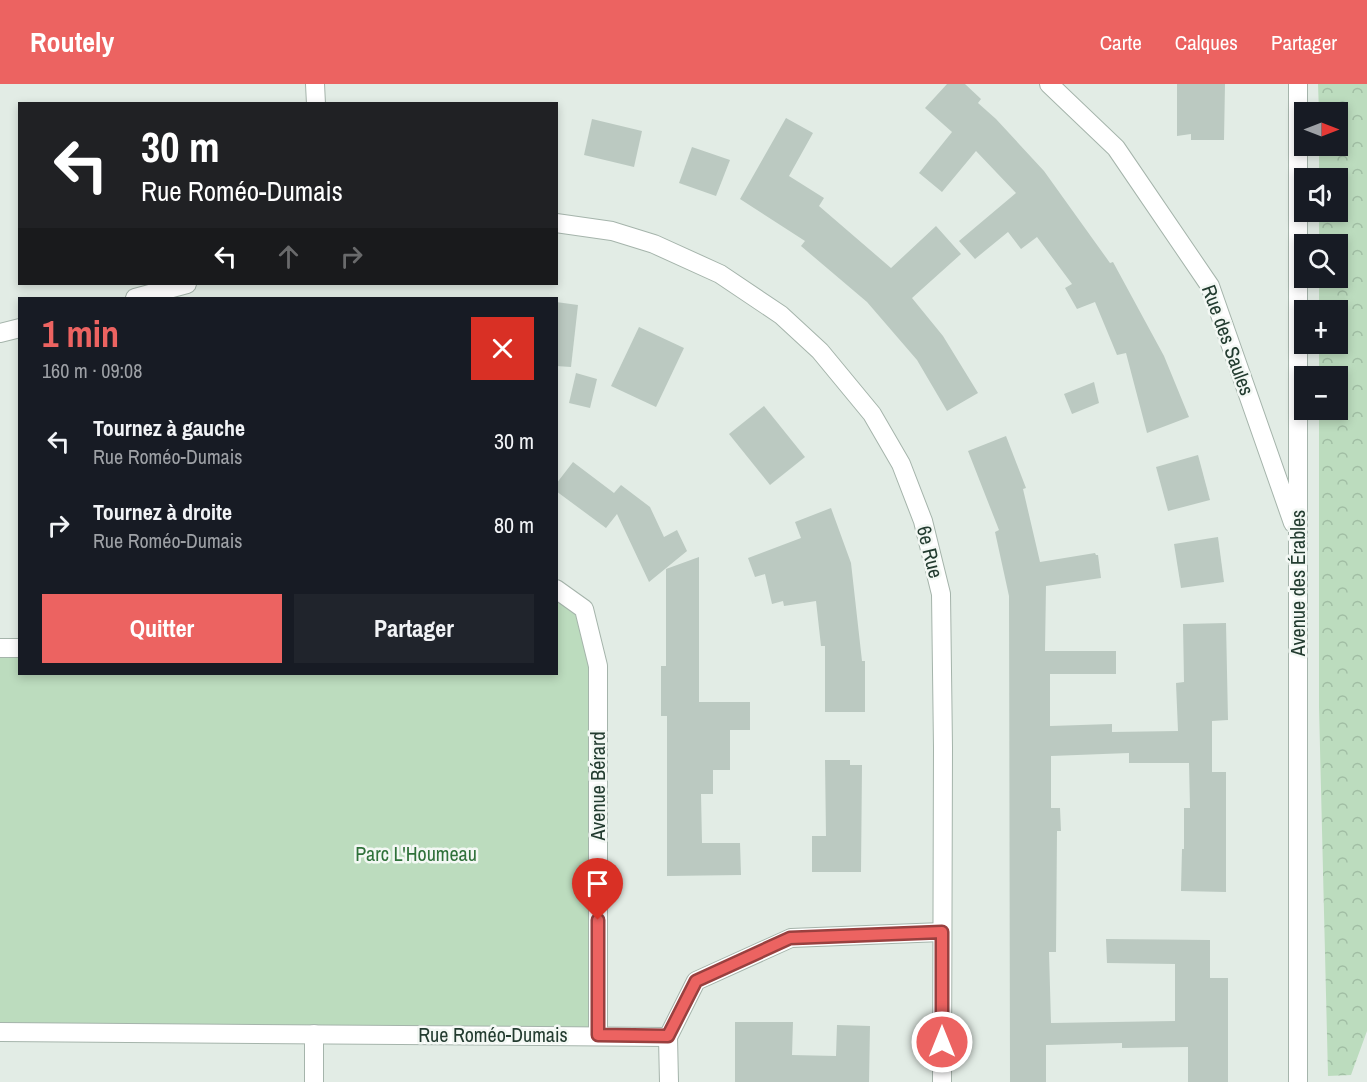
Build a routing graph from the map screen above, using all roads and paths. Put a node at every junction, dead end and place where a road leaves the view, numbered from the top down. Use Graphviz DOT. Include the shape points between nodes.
graph roads {
  1 [pos="315,84"];
  2 [pos="1049,84"];
  3 [pos="1298,84"];
  4 [pos="316,102"];
  5 [pos="558,223"];
  6 [pos="183,285"];
  7 [pos="139,297"];
  8 [pos="18,328"];
  9 [pos="0,333"];
  10 [pos="1298,537"];
  11 [pos="558,590"];
  12 [pos="0,648"];
  13 [pos="18,648"];
  14 [pos="942,932"];
  15 [pos="0,1032"];
  16 [pos="314,1034"];
  17 [pos="598,1035"];
  18 [pos="668,1036"];
  19 [pos="314,1082"];
  20 [pos="669,1082"];
  21 [pos="942,1082"];
  22 [pos="1298,1082"];
  1 -- 4 [label="street"];
  2 -- 10 [label="street, Rue des Saules" via="1116,148 1210,286"];
  3 -- 10 [label="street, Avenue des Érables"];
  5 -- 14 [label="street, 6e Rue" via="612,231 654,244 720,274 772,309 820,351 872,414 901,464 923,521 941,594"];
  6 -- 7 [label="street"];
  8 -- 9 [label="street"];
  10 -- 22 [label="street, Avenue des Érables"];
  11 -- 17 [label="street, Avenue Bérard" via="584,609 598,666"];
  12 -- 13 [label="street"];
  14 -- 18 [label="street" via="790,938 696,981"];
  14 -- 21 [label="street, 6e Rue"];
  15 -- 16 [label="street, Rue Roméo-Dumais"];
  16 -- 17 [label="street, Rue Roméo-Dumais"];
  16 -- 19 [label="street"];
  17 -- 18 [label="street, Rue Roméo-Dumais"];
  18 -- 20 [label="street"];
}
